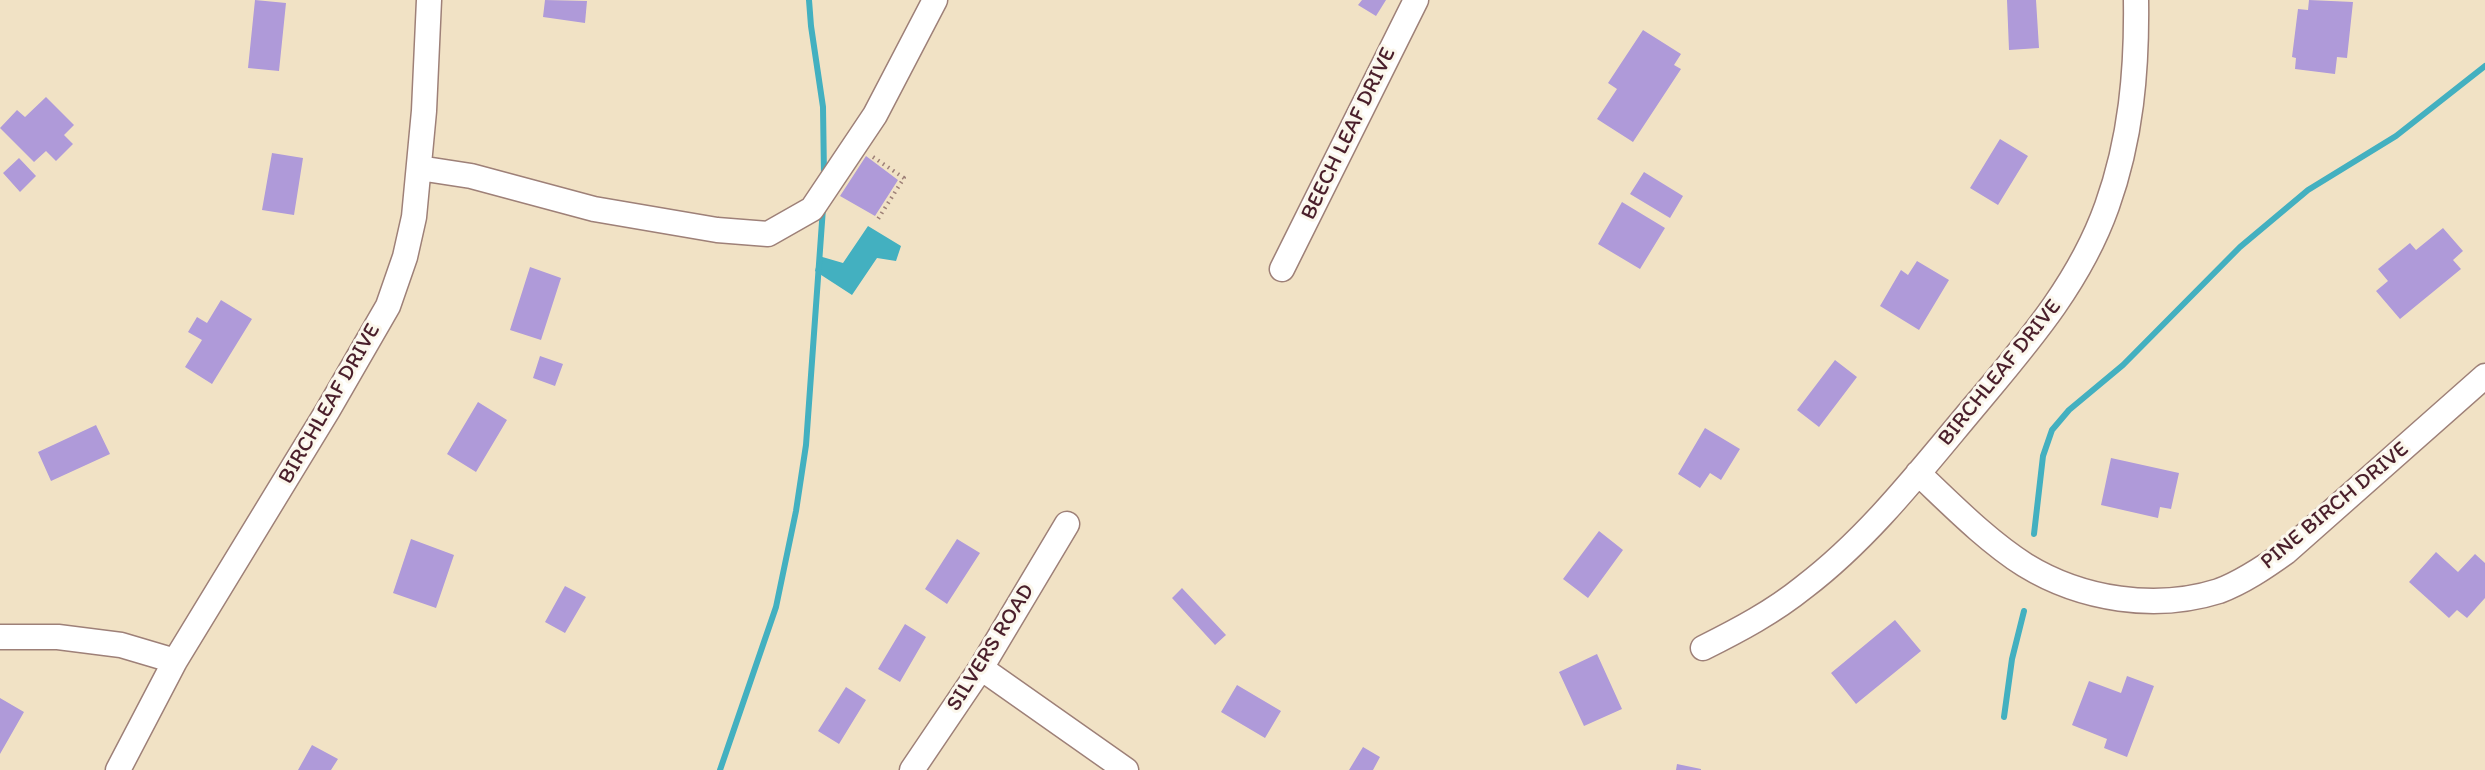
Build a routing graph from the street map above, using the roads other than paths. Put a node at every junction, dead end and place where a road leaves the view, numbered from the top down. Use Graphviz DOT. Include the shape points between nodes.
graph roads {
  1 [pos="429,0"];
  2 [pos="935,0"];
  3 [pos="1416,0"];
  4 [pos="2136,0"];
  5 [pos="419,168"];
  6 [pos="1282,269"];
  7 [pos="2485,376"];
  8 [pos="1918,473"];
  9 [pos="1067,524"];
  10 [pos="0,637"];
  11 [pos="1703,648"];
  12 [pos="175,661"];
  13 [pos="981,668"];
  14 [pos="118,770"];
  15 [pos="912,770"];
  16 [pos="1126,770"];
  1 -- 5 [label="street, BIRCHLEAF DRIVE"];
  2 -- 5 [label="street" via="875,115 813,209 768,234 717,230 605,211 471,176"];
  3 -- 6 [label="street, BEECH LEAF DRIVE"];
  4 -- 8 [label="street, BIRCHLEAF DRIVE" via="2134,94 2127,135 2093,241 2071,282 2032,337"];
  5 -- 12 [label="street, BIRCHLEAF DRIVE" via="405,257 387,306"];
  7 -- 8 [label="street, PINE BIRCH DRIVE" via="2286,552 2254,574 2203,595 2126,600 2097,595 2047,577 2001,548"];
  8 -- 11 [label="street, BIRCHLEAF DRIVE" via="1860,538 1805,587 1747,626"];
  9 -- 13 [label="street, SILVERS ROAD"];
  10 -- 12 [label="street" via="57,637 110,644"];
  12 -- 14 [label="street, BIRCHLEAF DRIVE"];
  13 -- 15 [label="street, SILVERS ROAD"];
  13 -- 16 [label="street"];
}
